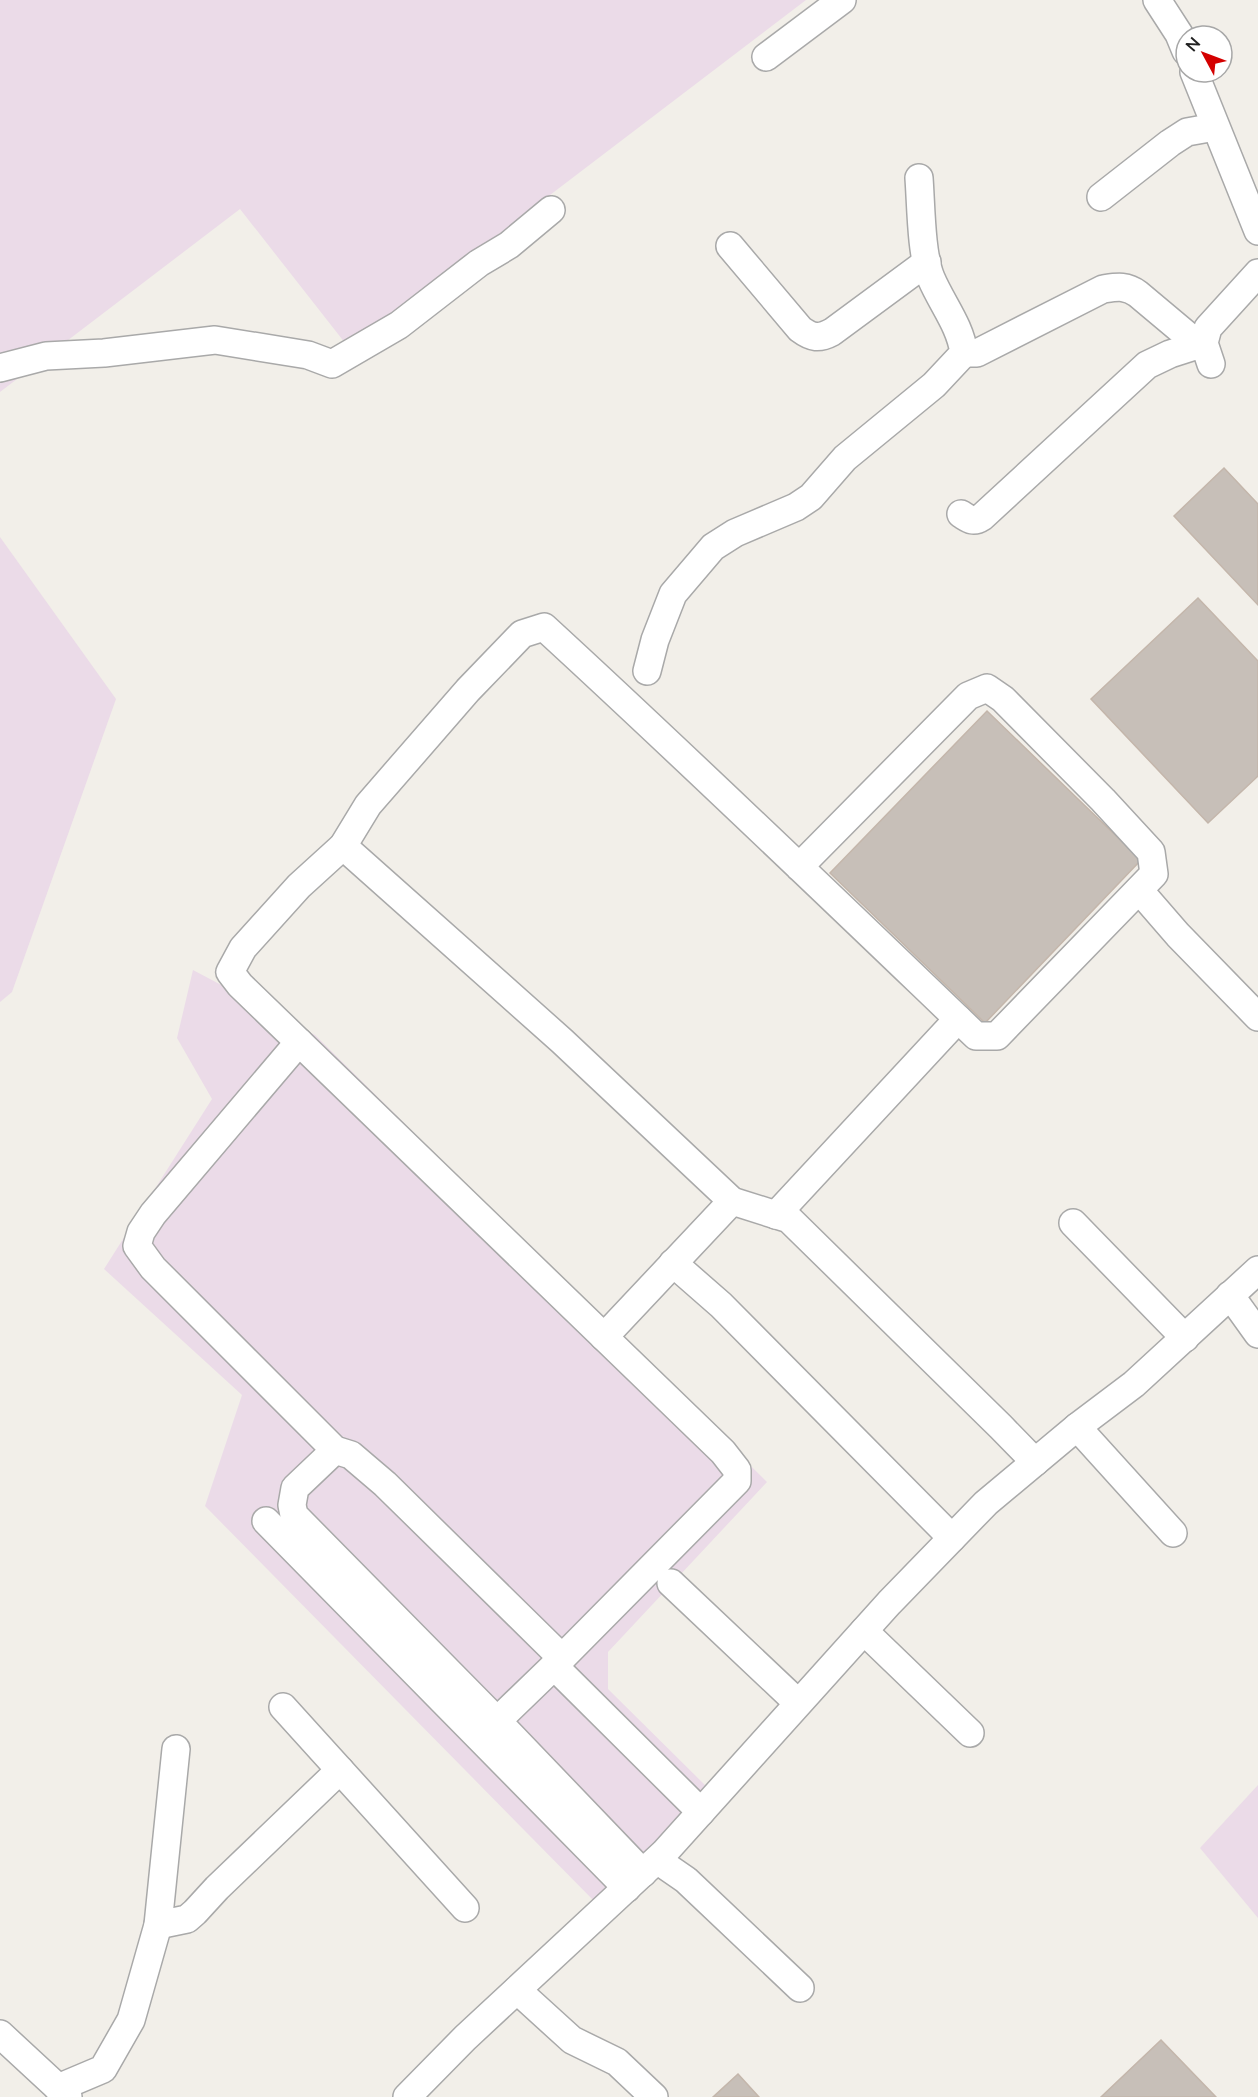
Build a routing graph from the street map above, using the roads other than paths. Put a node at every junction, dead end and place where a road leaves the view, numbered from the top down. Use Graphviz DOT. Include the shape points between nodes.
graph roads {
  1 [pos="842,0"];
  2 [pos="1157,0"];
  3 [pos="1174,26"];
  4 [pos="766,57"];
  5 [pos="1199,84"];
  6 [pos="1215,127"];
  7 [pos="920,177"];
  8 [pos="1101,197"];
  9 [pos="551,210"];
  10 [pos="1258,231"];
  11 [pos="730,246"];
  12 [pos="927,262"];
  13 [pos="1258,273"];
  14 [pos="964,353"];
  15 [pos="1205,354"];
  16 [pos="0,368"];
  17 [pos="961,514"];
  18 [pos="647,671"];
  19 [pos="343,846"];
  20 [pos="799,867"];
  21 [pos="1139,890"];
  22 [pos="1258,1017"];
  23 [pos="958,1019"];
  24 [pos="299,1042"];
  25 [pos="732,1201"];
  26 [pos="776,1215"];
  27 [pos="1073,1223"];
  28 [pos="674,1263"];
  29 [pos="1258,1270"];
  30 [pos="1230,1295"];
  31 [pos="1258,1334"];
  32 [pos="604,1337"];
  33 [pos="1185,1338"];
  34 [pos="1077,1427"];
  35 [pos="335,1450"];
  36 [pos="1035,1462"];
  37 [pos="266,1521"];
  38 [pos="1173,1533"];
  39 [pos="952,1538"];
  40 [pos="670,1583"];
  41 [pos="864,1631"];
  42 [pos="558,1662"];
  43 [pos="798,1704"];
  44 [pos="283,1707"];
  45 [pos="497,1721"];
  46 [pos="970,1733"];
  47 [pos="176,1749"];
  48 [pos="340,1770"];
  49 [pos="701,1812"];
  50 [pos="642,1873"];
  51 [pos="465,1908"];
  52 [pos="158,1925"];
  53 [pos="800,1988"];
  54 [pos="517,1990"];
  55 [pos="0,2034"];
  56 [pos="63,2093"];
  57 [pos="407,2097"];
  58 [pos="654,2097"];
  1 -- 4 [label="street"];
  2 -- 3 [label="street"];
  5 -- 6 [label="street"];
  6 -- 8 [label="street" via="1187,132"];
  6 -- 10 [label="street"];
  7 -- 12 [label="street"];
  9 -- 16 [label="street" via="399,325 332,364 308,355 215,340 46,356"];
  11 -- 12 [label="street" via="800,329 815,337 832,332"];
  12 -- 14 [label="street" via="930,276 957,327"];
  13 -- 15 [label="street" via="1208,328"];
  14 -- 15 [label="street" via="977,353 1103,289 1118,286 1138,294"];
  14 -- 18 [label="street" via="934,385 845,458 812,497 713,547 673,594"];
  15 -- 17 [label="street" via="1170,354 1147,365 982,517 970,520"];
  19 -- 20 [label="street" via="368,805 468,690 522,634 544,627"];
  19 -- 24 [label="street" via="243,948 230,972"];
  19 -- 25 [label="street" via="562,1041"];
  20 -- 21 [label="street" via="968,696 987,688 1003,699 1151,852 1154,874"];
  20 -- 23 [label="street"];
  21 -- 22 [label="street"];
  21 -- 23 [label="street" via="997,1036 976,1036"];
  23 -- 26 [label="street"];
  24 -- 32 [label="street"];
  24 -- 35 [label="street" via="153,1214 137,1246 153,1268"];
  25 -- 26 [label="street"];
  25 -- 28 [label="street"];
  26 -- 36 [label="street" via="789,1220"];
  27 -- 33 [label="street"];
  28 -- 32 [label="street"];
  28 -- 39 [label="street" via="721,1305"];
  29 -- 30 [label="street"];
  30 -- 31 [label="street"];
  30 -- 33 [label="street"];
  32 -- 42 [label="street" via="723,1452 738,1470 737,1481"];
  33 -- 34 [label="street" via="1134,1384"];
  34 -- 36 [label="street"];
  34 -- 38 [label="street"];
  35 -- 42 [label="street" via="351,1455 385,1484"];
  35 -- 45 [label="street" via="295,1488 294,1515"];
  36 -- 39 [label="street"];
  37 -- 50 [label="street"];
  39 -- 41 [label="street"];
  40 -- 43 [label="street"];
  41 -- 43 [label="street"];
  41 -- 46 [label="street"];
  42 -- 45 [label="street"];
  42 -- 49 [label="street"];
  43 -- 49 [label="street"];
  44 -- 48 [label="street"];
  45 -- 50 [label="street"];
  47 -- 52 [label="street"];
  48 -- 51 [label="street"];
  48 -- 52 [label="street" via="187,1919"];
  49 -- 50 [label="street"];
  50 -- 53 [label="street" via="686,1880"];
  50 -- 54 [label="street"];
  52 -- 56 [label="street" via="131,2020 103,2069"];
  54 -- 57 [label="street"];
  54 -- 58 [label="street" via="572,2040 617,2062"];
  55 -- 56 [label="street"];
}
